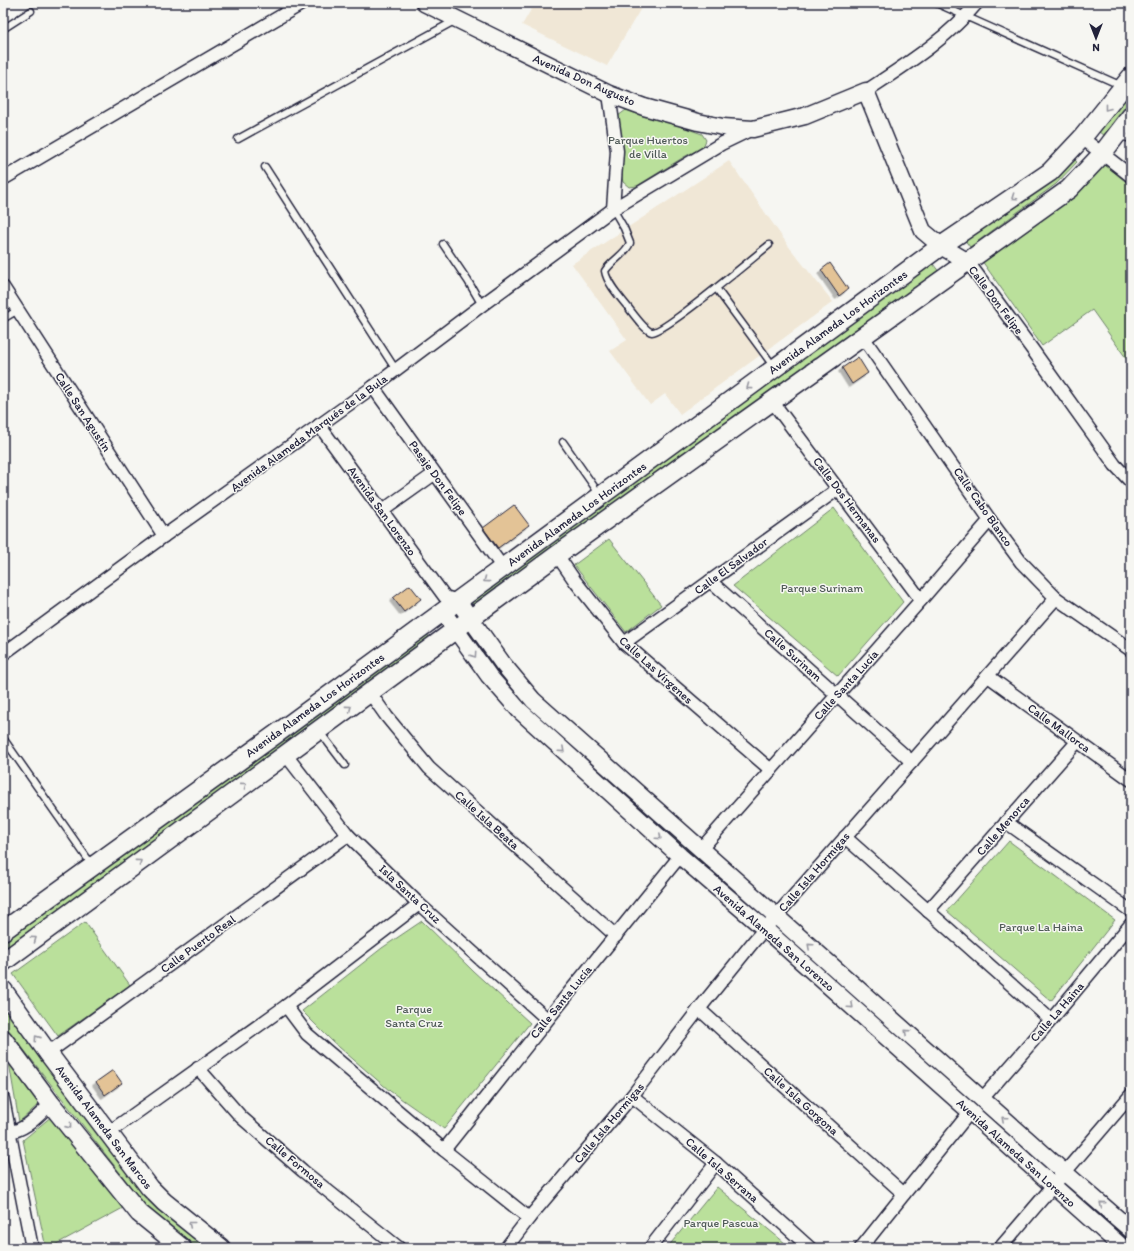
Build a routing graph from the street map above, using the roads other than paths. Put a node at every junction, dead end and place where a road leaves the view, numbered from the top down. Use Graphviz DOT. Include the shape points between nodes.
graph roads {
  1 [pos="303,3"];
  2 [pos="424,3"];
  3 [pos="936,3"];
  4 [pos="977,3"];
  5 [pos="31,11"];
  6 [pos="966,17"];
  7 [pos="457,19"];
  8 [pos="3,29"];
  9 [pos="1127,82"];
  10 [pos="866,92"];
  11 [pos="610,94"];
  12 [pos="1131,116"];
  13 [pos="753,129"];
  14 [pos="1124,137"];
  15 [pos="1082,138"];
  16 [pos="238,139"];
  17 [pos="1102,154"];
  18 [pos="265,167"];
  19 [pos="1131,176"];
  20 [pos="3,179"];
  21 [pos="613,210"];
  22 [pos="443,244"];
  23 [pos="769,245"];
  24 [pos="941,246"];
  25 [pos="968,262"];
  26 [pos="3,287"];
  27 [pos="716,288"];
  28 [pos="482,305"];
  29 [pos="18,310"];
  30 [pos="3,319"];
  31 [pos="863,337"];
  32 [pos="775,368"];
  33 [pos="396,370"];
  34 [pos="373,387"];
  35 [pos="772,401"];
  36 [pos="319,425"];
  37 [pos="562,442"];
  38 [pos="434,474"];
  39 [pos="1131,482"];
  40 [pos="838,489"];
  41 [pos="601,496"];
  42 [pos="382,511"];
  43 [pos="990,520"];
  44 [pos="164,536"];
  45 [pos="557,555"];
  46 [pos="503,568"];
  47 [pos="710,581"];
  48 [pos="1056,598"];
  49 [pos="921,600"];
  50 [pos="449,603"];
  51 [pos="471,619"];
  52 [pos="456,630"];
  53 [pos="624,643"];
  54 [pos="1131,650"];
  55 [pos="3,654"];
  56 [pos="988,676"];
  57 [pos="370,693"];
  58 [pos="837,695"];
  59 [pos="319,731"];
  60 [pos="3,738"];
  61 [pos="1077,742"];
  62 [pos="286,755"];
  63 [pos="912,762"];
  64 [pos="345,765"];
  65 [pos="771,770"];
  66 [pos="1131,780"];
  67 [pos="1006,822"];
  68 [pos="348,835"];
  69 [pos="845,837"];
  70 [pos="701,849"];
  71 [pos="680,856"];
  72 [pos="93,866"];
  73 [pos="419,904"];
  74 [pos="928,911"];
  75 [pos="1131,911"];
  76 [pos="776,916"];
  77 [pos="1131,924"];
  78 [pos="765,929"];
  79 [pos="3,931"];
  80 [pos="616,936"];
  81 [pos="3,962"];
  82 [pos="3,990"];
  83 [pos="286,1006"];
  84 [pos="699,1009"];
  85 [pos="548,1019"];
  86 [pos="1051,1020"];
  87 [pos="3,1039"];
  88 [pos="48,1053"];
  89 [pos="198,1068"];
  90 [pos="1131,1095"];
  91 [pos="632,1096"];
  92 [pos="3,1099"];
  93 [pos="982,1099"];
  94 [pos="51,1104"];
  95 [pos="970,1112"];
  96 [pos="9,1132"];
  97 [pos="108,1133"];
  98 [pos="444,1150"];
  99 [pos="716,1163"];
  100 [pos="1064,1172"];
  101 [pos="1052,1186"];
  102 [pos="904,1194"];
  103 [pos="529,1218"];
  104 [pos="1131,1230"];
  105 [pos="32,1248"];
  106 [pos="182,1248"];
  107 [pos="221,1248"];
  108 [pos="399,1248"];
  109 [pos="506,1248"];
  110 [pos="650,1248"];
  111 [pos="810,1248"];
  112 [pos="861,1248"];
  113 [pos="1000,1248"];
  114 [pos="1122,1248"];
  1 -- 20 [label="street"];
  2 -- 7 [label="street, Avenida Don Augusto"];
  3 -- 6 [label="lane"];
  4 -- 6 [label="street, Avenida Alameda Marqués de la Bula"];
  5 -- 8 [label="lane"];
  6 -- 9 [label="lane"];
  6 -- 10 [label="street, Avenida Alameda Marqués de la Bula" via="934,44"];
  7 -- 11 [label="street, Avenida Don Augusto"];
  7 -- 16 [label="lane"];
  9 -- 15 [label="main road, Avenida Alameda Los Horizontes, one-way"];
  10 -- 13 [label="street, Avenida Alameda Marqués de la Bula" via="805,116"];
  10 -- 24 [label="street, Calle Don Felipe" via="923,231"];
  11 -- 13 [label="street, Avenida Don Augusto" via="644,107 698,122"];
  11 -- 21 [label="street" via="617,151"];
  12 -- 14 [label="main road, Avenida Alameda Los Horizontes"];
  13 -- 21 [label="street, Avenida Alameda Marqués de la Bula" via="721,144"];
  14 -- 17 [label="main road, Avenida Alameda Los Horizontes"];
  15 -- 17 [label="street"];
  15 -- 24 [label="main road, Avenida Alameda Los Horizontes, one-way" via="1050,172"];
  17 -- 19 [label="street"];
  17 -- 25 [label="main road, Avenida Alameda Los Horizontes" via="1069,189"];
  18 -- 33 [label="lane"];
  21 -- 27 [label="lane" via="630,243 627,250 609,265 605,271 606,278 646,329 652,332 660,330"];
  21 -- 28 [label="street, Avenida Alameda Marqués de la Bula"];
  22 -- 28 [label="lane"];
  23 -- 27 [label="lane"];
  24 -- 25 [label="street, Calle Don Felipe"];
  24 -- 32 [label="main road, Avenida Alameda Los Horizontes"];
  25 -- 31 [label="main road, Avenida Alameda Los Horizontes"];
  25 -- 39 [label="street, Calle Don Felipe" via="1114,464"];
  26 -- 29 [label="street, Calle San Agustín"];
  27 -- 32 [label="lane"];
  28 -- 33 [label="street, Avenida Alameda Marqués de la Bula"];
  29 -- 30 [label="lane"];
  29 -- 44 [label="street, Calle San Agustín"];
  31 -- 35 [label="main road, Avenida Alameda Los Horizontes"];
  31 -- 43 [label="street, Calle Cabo Blanco"];
  32 -- 41 [label="main road, Avenida Alameda Los Horizontes, one-way"];
  33 -- 34 [label="street, Avenida Alameda Marqués de la Bula"];
  34 -- 36 [label="street, Avenida Alameda Marqués de la Bula"];
  34 -- 38 [label="street, Pasaje Don Felipe"];
  35 -- 40 [label="street, Calle Dos Hermanas"];
  35 -- 45 [label="main road, Avenida Alameda Los Horizontes"];
  36 -- 42 [label="street, Avenida San Lorenzo"];
  36 -- 44 [label="street, Avenida Alameda Marqués de la Bula"];
  37 -- 41 [label="lane"];
  38 -- 42 [label="street"];
  38 -- 46 [label="street, Pasaje Don Felipe"];
  40 -- 47 [label="street, Calle El Salvador"];
  40 -- 49 [label="street, Calle Dos Hermanas"];
  41 -- 46 [label="main road, Avenida Alameda Los Horizontes"];
  42 -- 50 [label="street, Avenida San Lorenzo"];
  43 -- 48 [label="street, Calle Cabo Blanco" via="1021,562"];
  43 -- 49 [label="street, Calle Santa Lucía"];
  44 -- 55 [label="street, Avenida Alameda Marqués de la Bula"];
  45 -- 51 [label="main road, Avenida Alameda Los Horizontes"];
  45 -- 53 [label="street, Calle Las Vírgenes"];
  46 -- 50 [label="main road, Avenida Alameda Los Horizontes, one-way"];
  47 -- 53 [label="street, Calle El Salvador"];
  47 -- 58 [label="street, Calle Surinam"];
  48 -- 54 [label="street, Calle Cabo Blanco"];
  48 -- 56 [label="street, Calle Isla Hormigas"];
  49 -- 58 [label="street, Calle Santa Lucía"];
  50 -- 51 [label="street, Avenida Alameda San Lorenzo"];
  50 -- 52 [label="street, Avenida Alameda San Lorenzo"];
  50 -- 72 [label="main road, Avenida Alameda Los Horizontes"];
  51 -- 52 [label="main road, Avenida Alameda Los Horizontes"];
  51 -- 70 [label="street, Avenida Alameda San Lorenzo" via="502,664 533,700"];
  52 -- 57 [label="main road, Avenida Alameda Los Horizontes"];
  52 -- 71 [label="street, Avenida Alameda San Lorenzo, one-way" via="489,676 519,710"];
  53 -- 65 [label="street, Calle Las Vírgenes"];
  56 -- 61 [label="street, Calle Mallorca"];
  56 -- 63 [label="street, Calle Isla Hormigas"];
  59 -- 57 [label="main road, Avenida Alameda Los Horizontes, one-way"];
  57 -- 80 [label="street, Calle Isla Beata" via="428,768"];
  58 -- 63 [label="street, Calle Surinam"];
  58 -- 65 [label="street, Calle Santa Lucía"];
  59 -- 62 [label="main road, Avenida Alameda Los Horizontes"];
  59 -- 64 [label="lane"];
  60 -- 72 [label="lane"];
  61 -- 66 [label="street, Calle Mallorca"];
  61 -- 67 [label="street, Calle Menorca"];
  62 -- 68 [label="street, Isla Santa Cruz"];
  81 -- 62 [label="main road, Avenida Alameda Los Horizontes, one-way"];
  63 -- 69 [label="street, Calle Isla Hormigas"];
  65 -- 70 [label="street, Calle Santa Lucía"];
  67 -- 74 [label="street, Calle Menorca"];
  67 -- 75 [label="street"];
  68 -- 73 [label="street, Isla Santa Cruz"];
  68 -- 88 [label="street, Calle Puerto Real"];
  69 -- 74 [label="street"];
  69 -- 76 [label="street, Calle Isla Hormigas"];
  70 -- 76 [label="street, Avenida Alameda San Lorenzo"];
  71 -- 78 [label="street, Avenida Alameda San Lorenzo"];
  71 -- 80 [label="street, Calle Santa Lucía"];
  72 -- 79 [label="main road, Avenida Alameda Los Horizontes"];
  73 -- 83 [label="street"];
  73 -- 85 [label="street, Isla Santa Cruz"];
  74 -- 86 [label="street"];
  76 -- 78 [label="street, Calle Isla Hormigas"];
  93 -- 76 [label="street, Avenida Alameda San Lorenzo, one-way"];
  77 -- 86 [label="street, Calle La Haina"];
  78 -- 84 [label="street, Calle Isla Hormigas"];
  78 -- 95 [label="street, Avenida Alameda San Lorenzo, one-way"];
  80 -- 85 [label="street, Calle Santa Lucía"];
  88 -- 82 [label="main road, Avenida Alameda San Marcos, one-way"];
  83 -- 89 [label="street"];
  83 -- 98 [label="street" via="307,1034"];
  84 -- 91 [label="street, Calle Isla Hormigas"];
  84 -- 102 [label="street, Calle Isla Gorgona"];
  85 -- 98 [label="street, Calle Santa Lucía"];
  86 -- 93 [label="street, Calle La Haina"];
  87 -- 94 [label="main road, Avenida Alameda San Marcos"];
  88 -- 97 [label="main road, Avenida Alameda San Marcos"];
  89 -- 97 [label="street"];
  89 -- 108 [label="street, Calle Formosa" via="242,1117 303,1171"];
  90 -- 100 [label="street"];
  91 -- 99 [label="street, Calle Isla Serrana"];
  91 -- 103 [label="street, Calle Isla Hormigas"];
  92 -- 96 [label="street"];
  100 -- 93 [label="street, Avenida Alameda San Lorenzo, one-way"];
  94 -- 96 [label="street" via="24,1128"];
  94 -- 106 [label="main road, Avenida Alameda San Marcos, one-way" via="139,1212"];
  95 -- 101 [label="street, Avenida Alameda San Lorenzo"];
  95 -- 102 [label="street"];
  96 -- 105 [label="street"];
  107 -- 97 [label="main road, Avenida Alameda San Marcos, one-way" via="154,1192"];
  98 -- 103 [label="street"];
  99 -- 110 [label="street"];
  99 -- 111 [label="street, Calle Isla Serrana"];
  100 -- 101 [label="street"];
  104 -- 100 [label="street, Avenida Alameda San Lorenzo, one-way"];
  101 -- 113 [label="street"];
  101 -- 114 [label="street, Avenida Alameda San Lorenzo"];
  102 -- 112 [label="street"];
  103 -- 109 [label="street, Calle Isla Hormigas"];
}
